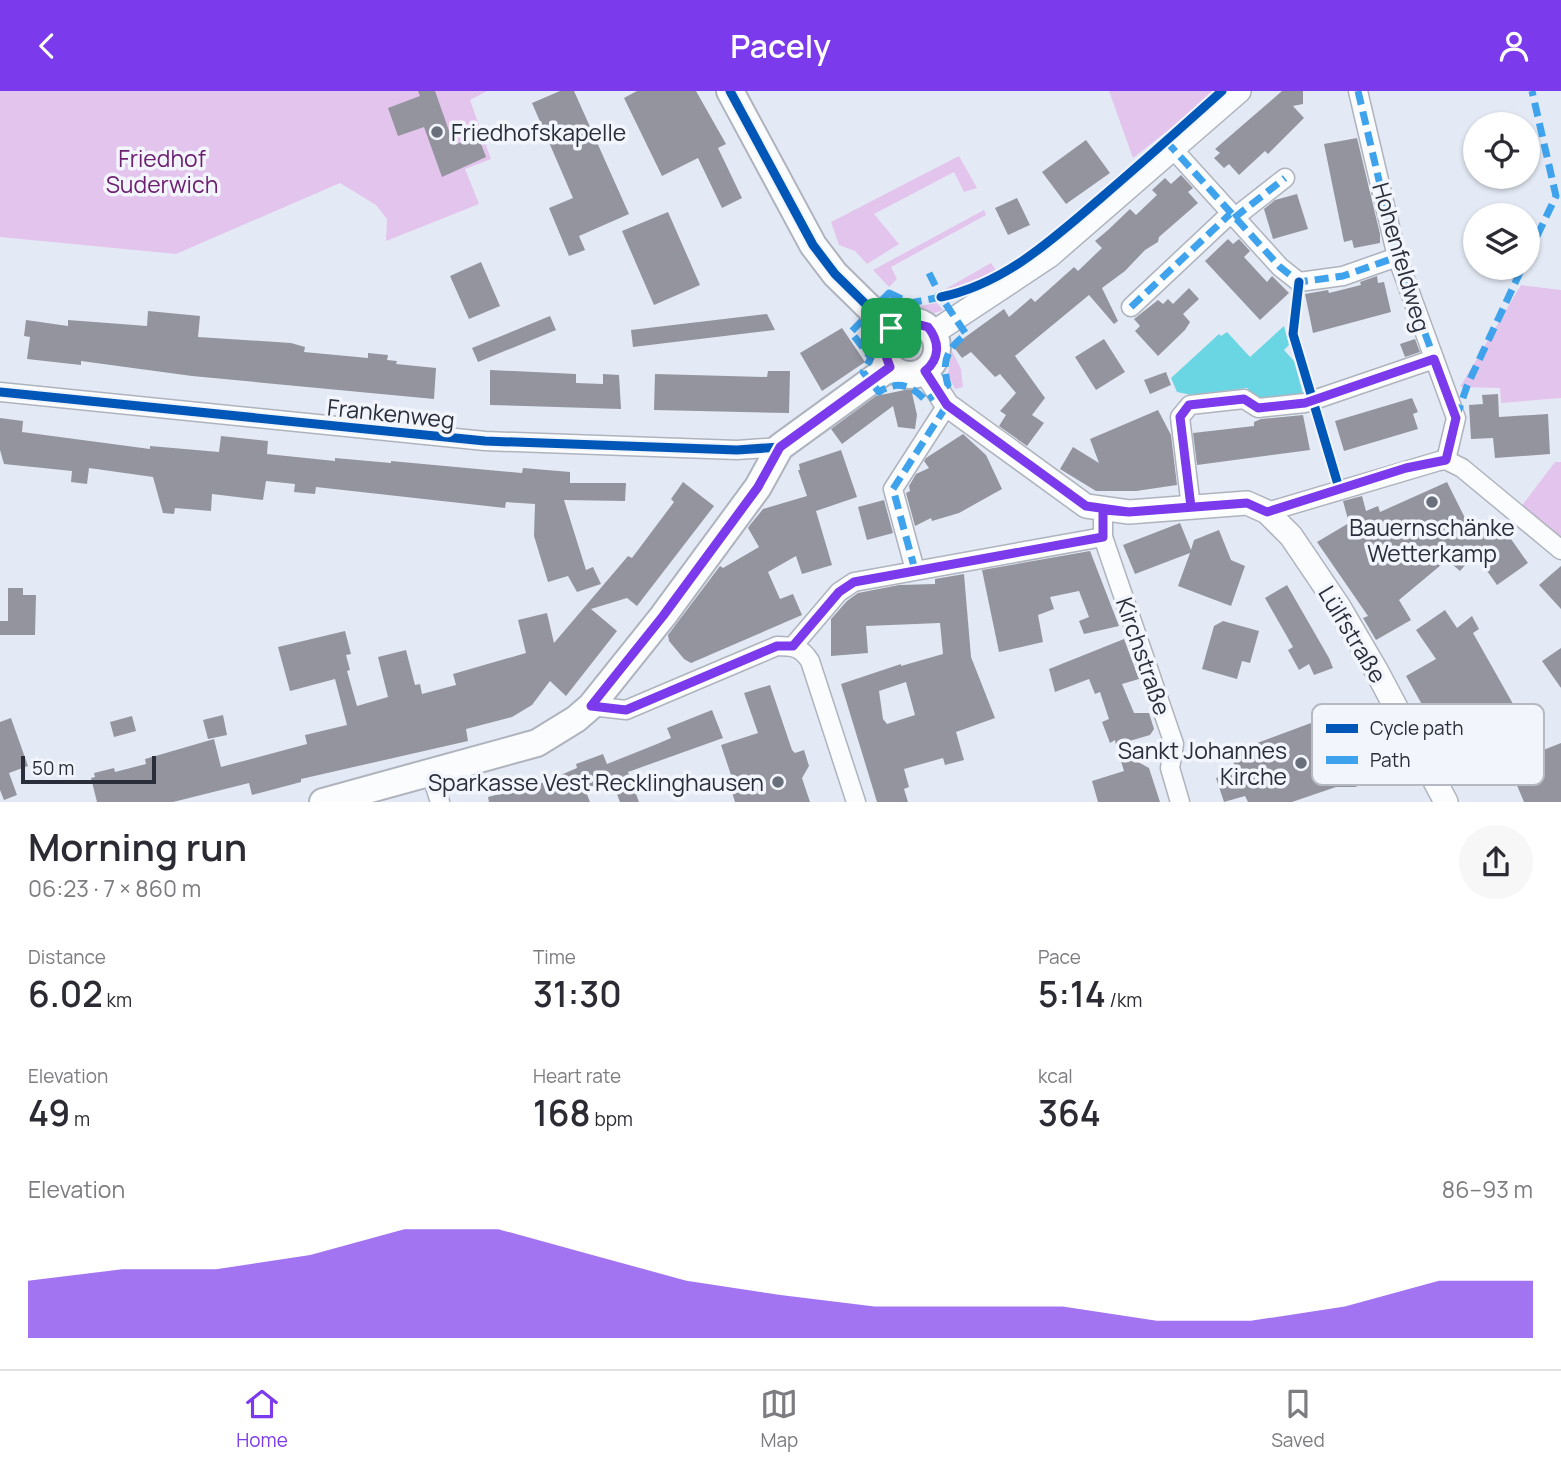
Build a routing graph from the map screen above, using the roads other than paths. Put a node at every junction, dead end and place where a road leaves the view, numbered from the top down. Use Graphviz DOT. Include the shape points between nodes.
graph roads {
  1 [pos="730,91"];
  2 [pos="1239,91"];
  3 [pos="1359,91"];
  4 [pos="1172,148"];
  5 [pos="1285,178"];
  6 [pos="1232,216"];
  7 [pos="1397,257"];
  8 [pos="1131,307"];
  9 [pos="891,328"];
  10 [pos="933,333"];
  11 [pos="1434,359"];
  12 [pos="890,367"];
  13 [pos="925,371"];
  14 [pos="0,391"];
  15 [pos="947,405"];
  16 [pos="780,447"];
  17 [pos="1446,460"];
  18 [pos="1191,507"];
  19 [pos="1103,510"];
  20 [pos="1267,512"];
  21 [pos="1103,537"];
  22 [pos="1561,550"];
  23 [pos="915,570"];
  24 [pos="793,646"];
  25 [pos="1394,704"];
  26 [pos="591,706"];
  27 [pos="430,771"];
  28 [pos="1437,785"];
  29 [pos="323,802"];
  30 [pos="440,802"];
  31 [pos="856,802"];
  32 [pos="1180,802"];
  33 [pos="1446,802"];
  1 -- 9 [label="main road" via="813,245 835,274"];
  2 -- 4 [label="street"];
  3 -- 7 [label="street, Hohenfeldweg"];
  4 -- 6 [label="street"];
  4 -- 10 [label="street" via="1049,256"];
  5 -- 6 [label="street"];
  6 -- 7 [label="street" via="1300,282 1343,276"];
  6 -- 8 [label="street"];
  7 -- 11 [label="street, Hohenfeldweg"];
  9 -- 10 [label="main road" via="913,321"];
  9 -- 12 [label="main road" via="883,348"];
  10 -- 13 [label="main road" via="937,354"];
  11 -- 17 [label="street, Hohenfeldweg" via="1456,418"];
  11 -- 18 [label="street" via="1305,403 1258,408 1244,399 1189,405 1180,417"];
  12 -- 13 [label="main road" via="911,376"];
  12 -- 16 [label="main road"];
  13 -- 15 [label="street"];
  14 -- 16 [label="street, Frankenweg" via="485,441 737,450"];
  15 -- 19 [label="street" via="1073,497"];
  15 -- 23 [label="street" via="894,489"];
  16 -- 26 [label="main road" via="758,487"];
  17 -- 20 [label="street"];
  17 -- 22 [label="street" via="1462,468"];
  18 -- 19 [label="street"];
  18 -- 20 [label="street" via="1247,503"];
  19 -- 21 [label="street, Kirchstraße"];
  20 -- 25 [label="street, Lülfstraße" via="1291,536 1339,607"];
  21 -- 23 [label="street"];
  21 -- 32 [label="street, Kirchstraße" via="1174,744 1171,768"];
  23 -- 24 [label="street" via="854,582 839,592"];
  24 -- 26 [label="street" via="777,646 626,710"];
  24 -- 31 [label="street" via="803,650 810,661"];
  26 -- 27 [label="main road" via="537,743"];
  27 -- 29 [label="main road"];
  27 -- 30 [label="street"];
  28 -- 33 [label="street, Lülfstraße"];
}
